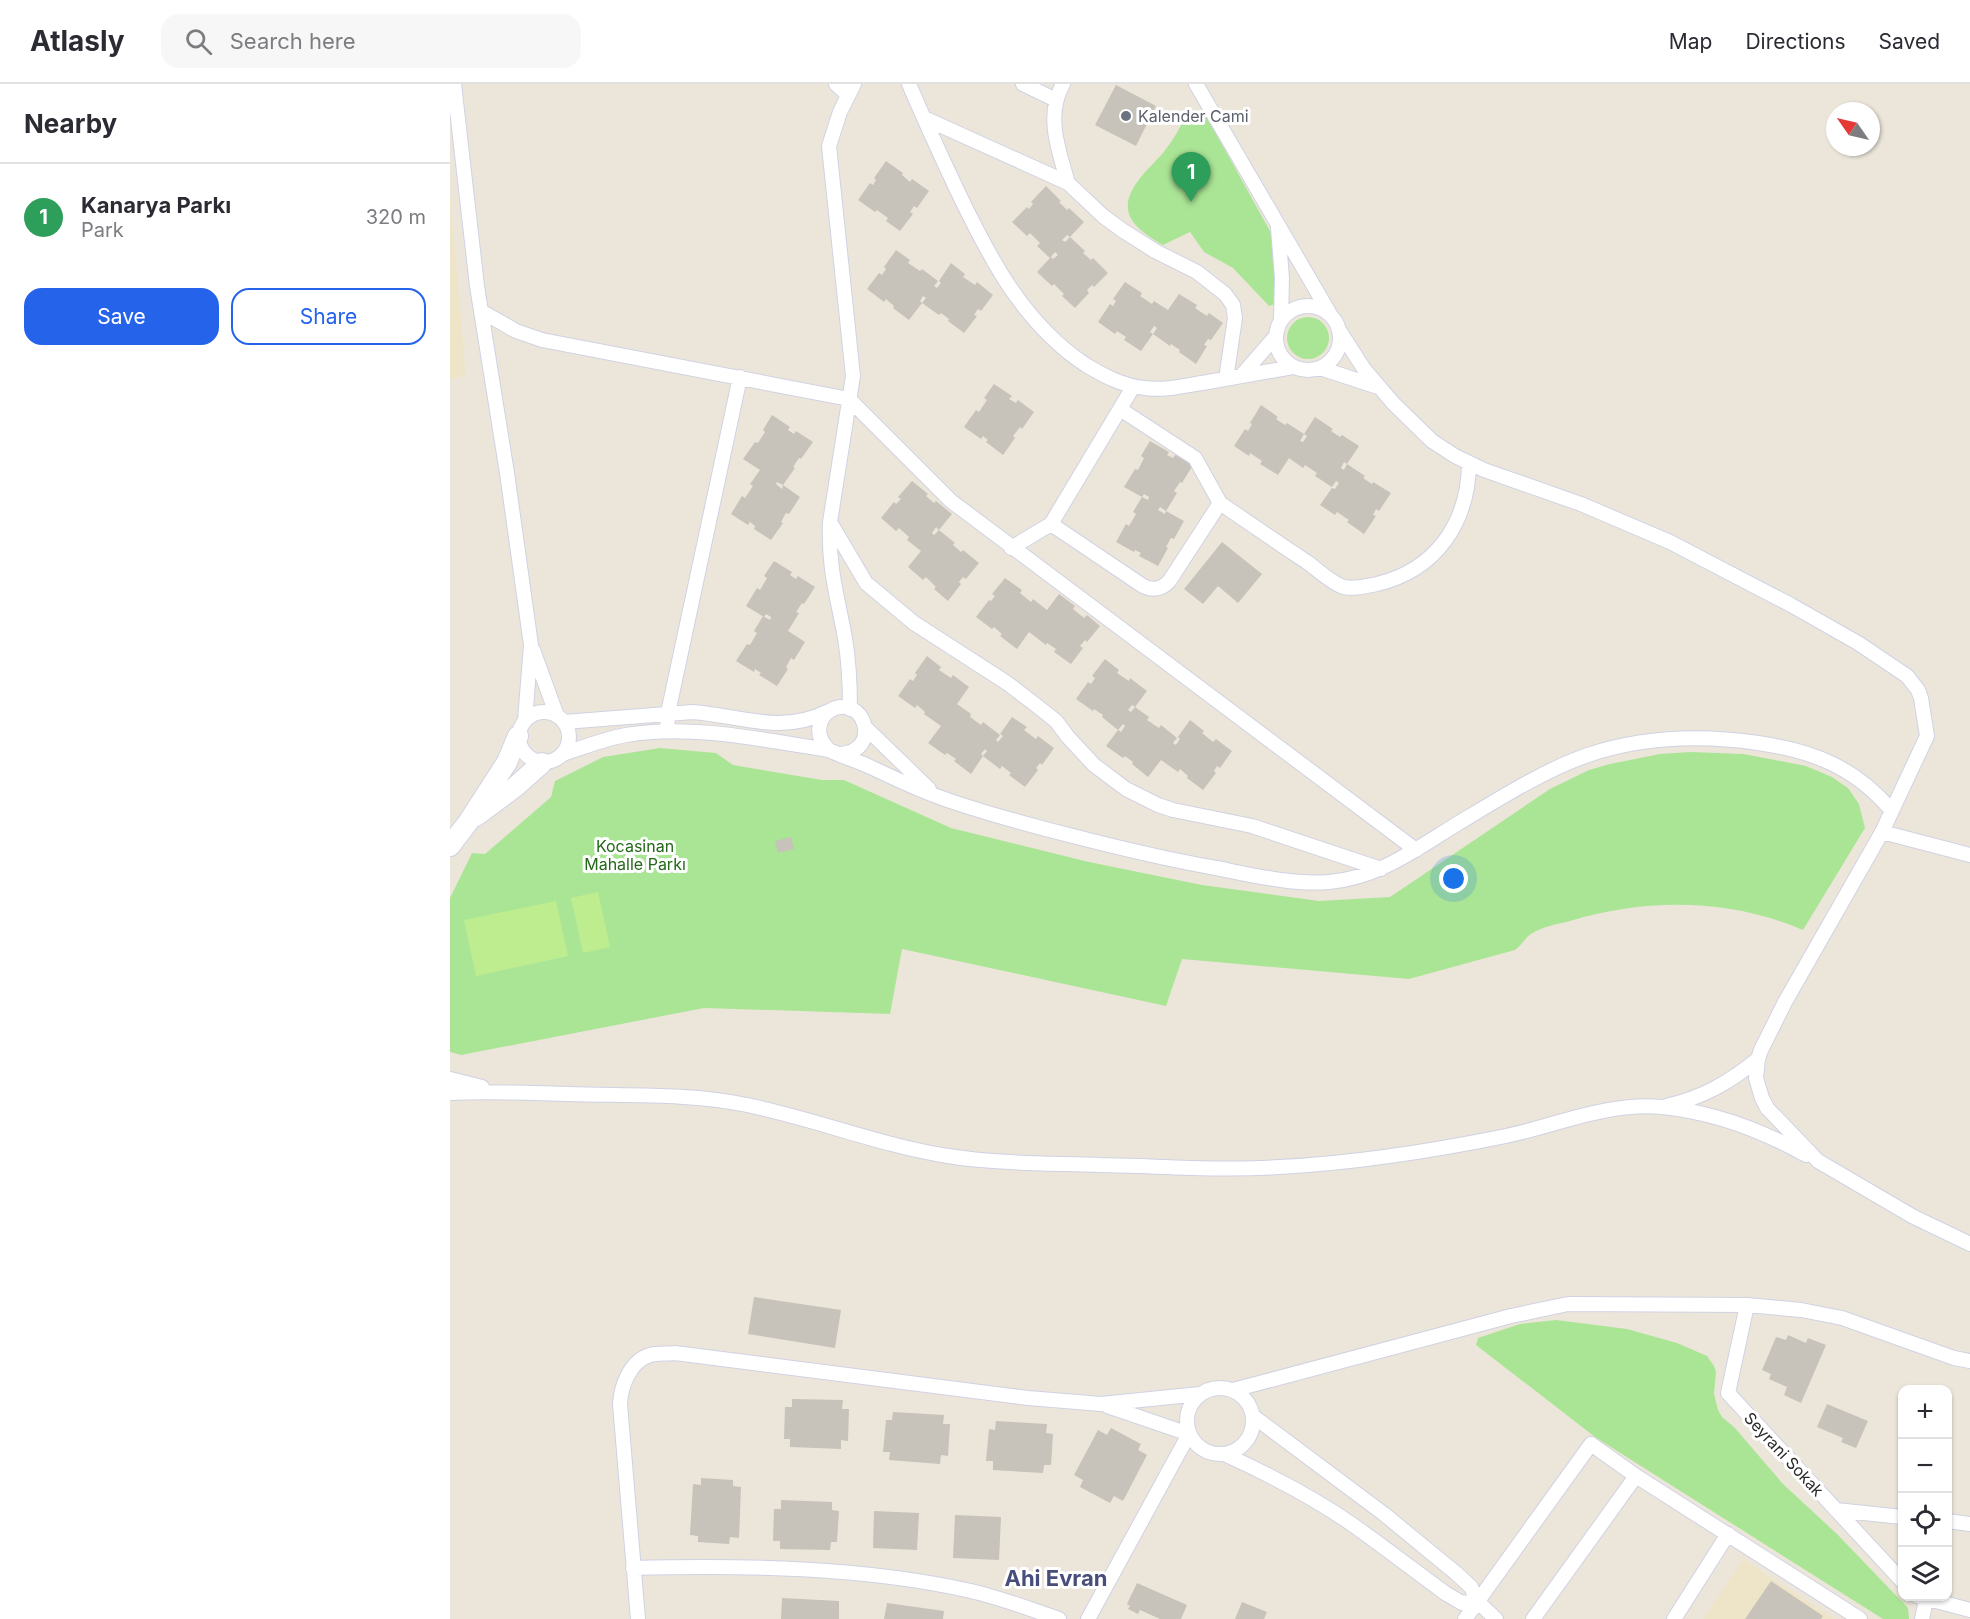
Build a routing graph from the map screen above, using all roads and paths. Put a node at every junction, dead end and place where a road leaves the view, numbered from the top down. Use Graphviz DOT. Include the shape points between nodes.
graph roads {
  1 [pos="454,84"];
  2 [pos="836,84"];
  3 [pos="909,84"];
  4 [pos="1023,84"];
  5 [pos="1063,84"];
  6 [pos="1196,84"];
  7 [pos="851,90"];
  8 [pos="1056,100"];
  9 [pos="924,118"];
  10 [pos="1068,183"];
  11 [pos="1278,224"];
  12 [pos="482,310"];
  13 [pos="1330,314"];
  14 [pos="1281,319"];
  15 [pos="1339,330"];
  16 [pos="1275,337"];
  17 [pos="1293,367"];
  18 [pos="1320,368"];
  19 [pos="1241,376"];
  20 [pos="740,377"];
  21 [pos="1226,379"];
  22 [pos="1134,387"];
  23 [pos="1378,387"];
  24 [pos="849,399"];
  25 [pos="1120,409"];
  26 [pos="1469,464"];
  27 [pos="1220,503"];
  28 [pos="830,522"];
  29 [pos="1051,524"];
  30 [pos="1011,548"];
  31 [pos="531,645"];
  32 [pos="850,709"];
  33 [pos="831,711"];
  34 [pos="668,713"];
  35 [pos="561,719"];
  36 [pos="522,728"];
  37 [pos="866,728"];
  38 [pos="667,732"];
  39 [pos="835,752"];
  40 [pos="563,754"];
  41 [pos="542,763"];
  42 [pos="937,796"];
  43 [pos="1892,811"];
  44 [pos="469,821"];
  45 [pos="1882,832"];
  46 [pos="450,846"];
  47 [pos="1416,850"];
  48 [pos="1970,855"];
  49 [pos="1381,869"];
  50 [pos="1758,1059"];
  51 [pos="450,1078"];
  52 [pos="498,1092"];
  53 [pos="450,1093"];
  54 [pos="1661,1107"];
  55 [pos="1818,1161"];
  56 [pos="1970,1244"];
  57 [pos="1748,1305"];
  58 [pos="1970,1361"];
  59 [pos="1233,1390"];
  60 [pos="1200,1394"];
  61 [pos="1101,1404"];
  62 [pos="1253,1416"];
  63 [pos="1189,1434"];
  64 [pos="1224,1454"];
  65 [pos="1636,1476"];
  66 [pos="1836,1509"];
  67 [pos="1898,1517"];
  68 [pos="1952,1522"];
  69 [pos="1970,1524"];
  70 [pos="1728,1534"];
  71 [pos="633,1568"];
  72 [pos="1898,1577"];
  73 [pos="1477,1601"];
  74 [pos="1922,1601"];
  75 [pos="1934,1601"];
  76 [pos="1970,1610"];
  77 [pos="1033,1615"];
  78 [pos="638,1619"];
  79 [pos="1059,1619"];
  80 [pos="1088,1619"];
  81 [pos="1465,1619"];
  82 [pos="1497,1619"];
  83 [pos="1533,1619"];
  84 [pos="1674,1619"];
  85 [pos="1860,1619"];
  86 [pos="1922,1619"];
  1 -- 12 [label="street"];
  2 -- 7 [label="street"];
  3 -- 9 [label="street"];
  4 -- 8 [label="street"];
  5 -- 8 [label="street"];
  6 -- 11 [label="street"];
  7 -- 24 [label="street" via="829,146 853,376"];
  8 -- 10 [label="street" via="1054,128"];
  9 -- 10 [label="street"];
  9 -- 22 [label="street" via="994,265 1018,299 1047,333 1077,359"];
  10 -- 21 [label="street" via="1122,230 1197,272 1225,294 1233,305 1235,318"];
  11 -- 13 [label="street"];
  11 -- 14 [label="street"];
  12 -- 20 [label="street" via="516,331 542,340"];
  12 -- 31 [label="street"];
  13 -- 14 [label="street" via="1305,305"];
  13 -- 15 [label="street"];
  14 -- 16 [label="street"];
  15 -- 18 [label="street" via="1334,357"];
  15 -- 23 [label="street"];
  16 -- 17 [label="street" via="1280,354"];
  16 -- 19 [label="street"];
  17 -- 18 [label="street"];
  17 -- 19 [label="street"];
  18 -- 23 [label="street"];
  19 -- 21 [label="street"];
  20 -- 24 [label="street"];
  20 -- 34 [label="street"];
  21 -- 22 [label="street" via="1165,388"];
  22 -- 25 [label="street"];
  23 -- 26 [label="street" via="1432,441"];
  24 -- 28 [label="street"];
  24 -- 30 [label="street" via="951,501"];
  25 -- 27 [label="street" via="1195,458"];
  25 -- 29 [label="street"];
  26 -- 27 [label="street" via="1462,510 1438,549 1415,569 1372,585 1342,586"];
  26 -- 43 [label="street" via="1581,504 1670,542 1791,604 1906,676 1921,698 1927,736"];
  27 -- 29 [label="street" via="1170,580 1157,589 1143,586"];
  28 -- 32 [label="street" via="831,576 848,662"];
  28 -- 49 [label="street" via="866,584 914,623 1008,683 1056,722 1094,765 1135,795 1173,810 1252,826"];
  29 -- 30 [label="street"];
  30 -- 47 [label="street"];
  31 -- 35 [label="street"];
  31 -- 36 [label="street"];
  32 -- 33 [label="street"];
  32 -- 37 [label="street" via="861,716"];
  33 -- 34 [label="street" via="810,720 774,724 714,714"];
  33 -- 39 [label="street" via="819,726 821,740"];
  34 -- 35 [label="street"];
  34 -- 38 [label="street"];
  35 -- 36 [label="street" via="540,712 532,715"];
  35 -- 40 [label="street" via="569,738"];
  36 -- 41 [label="street" via="522,751"];
  36 -- 44 [label="street" via="507,762"];
  37 -- 39 [label="street" via="860,747 848,754"];
  37 -- 42 [label="street"];
  38 -- 39 [label="street" via="719,734"];
  38 -- 40 [label="street" via="609,739"];
  39 -- 42 [label="street"];
  40 -- 41 [label="street"];
  41 -- 44 [label="street"];
  42 -- 49 [label="street" via="1095,842 1243,873 1325,882 1357,878"];
  43 -- 45 [label="street"];
  43 -- 47 [label="street" via="1859,779 1807,753 1729,740 1660,740 1613,748 1567,763 1491,803"];
  44 -- 46 [label="street"];
  45 -- 48 [label="street"];
  45 -- 50 [label="street" via="1785,1002"];
  47 -- 49 [label="street"];
  50 -- 54 [label="street" via="1707,1093"];
  50 -- 55 [label="street" via="1756,1078 1767,1108"];
  51 -- 52 [label="street"];
  52 -- 53 [label="street"];
  52 -- 54 [label="street" via="717,1100 774,1111 885,1143 973,1160 1208,1170 1286,1167 1406,1154 1509,1135 1602,1112"];
  54 -- 55 [label="street" via="1747,1128"];
  55 -- 56 [label="street" via="1912,1216"];
  57 -- 58 [label="street" via="1842,1318"];
  57 -- 59 [label="street" via="1568,1304"];
  57 -- 66 [label="street, Seyrani Sokak" via="1728,1394"];
  59 -- 60 [label="street" via="1221,1387"];
  59 -- 62 [label="street" via="1249,1405"];
  60 -- 61 [label="street"];
  60 -- 63 [label="street" via="1187,1413"];
  61 -- 63 [label="street"];
  61 -- 71 [label="street" via="675,1353 649,1355 628,1375 621,1394"];
  62 -- 64 [label="street" via="1253,1426 1243,1445"];
  62 -- 73 [label="street" via="1457,1574 1471,1587"];
  63 -- 64 [label="street" via="1203,1450"];
  63 -- 80 [label="street"];
  64 -- 73 [label="street" via="1265,1473 1351,1524 1462,1603"];
  65 -- 70 [label="street"];
  65 -- 73 [label="street" via="1591,1444"];
  65 -- 83 [label="street"];
  66 -- 67 [label="street"];
  66 -- 72 [label="street, Seyrani Sokak"];
  68 -- 69 [label="street"];
  70 -- 84 [label="street"];
  70 -- 85 [label="street"];
  71 -- 77 [label="street" via="753,1567 927,1582 974,1592"];
  71 -- 78 [label="street"];
  73 -- 81 [label="street"];
  73 -- 82 [label="street"];
  74 -- 86 [label="street"];
  75 -- 76 [label="street"];
  77 -- 79 [label="street"];
}
